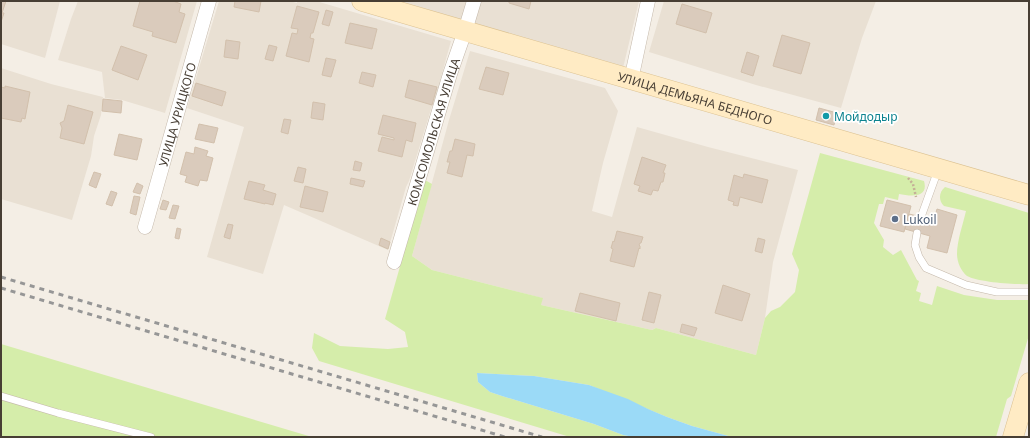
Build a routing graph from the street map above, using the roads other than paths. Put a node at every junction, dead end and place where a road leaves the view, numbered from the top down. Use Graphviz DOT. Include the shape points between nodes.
graph roads {
  1 [pos="209,1"];
  2 [pos="362,1"];
  3 [pos="474,1"];
  4 [pos="648,1"];
  5 [pos="465,31"];
  6 [pos="630,80"];
  7 [pos="938,169"];
  8 [pos="1029,195"];
  9 [pos="921,217"];
  10 [pos="145,227"];
  11 [pos="917,233"];
  12 [pos="394,262"];
  13 [pos="1029,292"];
  14 [pos="1029,383"];
  15 [pos="1,396"];
  16 [pos="151,437"];
  17 [pos="1013,437"];
  1 -- 10 [label="street, УЛИЦА УРИЦКОГО"];
  2 -- 5 [label="street, УЛИЦА ДЕМЬЯНА БЕДНОГО"];
  3 -- 5 [label="street, КОМСОМОЛЬСКАЯ УЛИЦА"];
  4 -- 6 [label="street"];
  5 -- 6 [label="street, УЛИЦА ДЕМЬЯНА БЕДНОГО"];
  5 -- 12 [label="street, КОМСОМОЛЬСКАЯ УЛИЦА"];
  6 -- 7 [label="street, УЛИЦА ДЕМЬЯНА БЕДНОГО"];
  7 -- 8 [label="street, УЛИЦА ДЕМЬЯНА БЕДНОГО"];
  7 -- 9 [label="lane"];
  11 -- 13 [label="lane" via="915,245 926,268 966,285 997,292"];
  14 -- 17 [label="street"];
  15 -- 16 [label="lane"];
}
